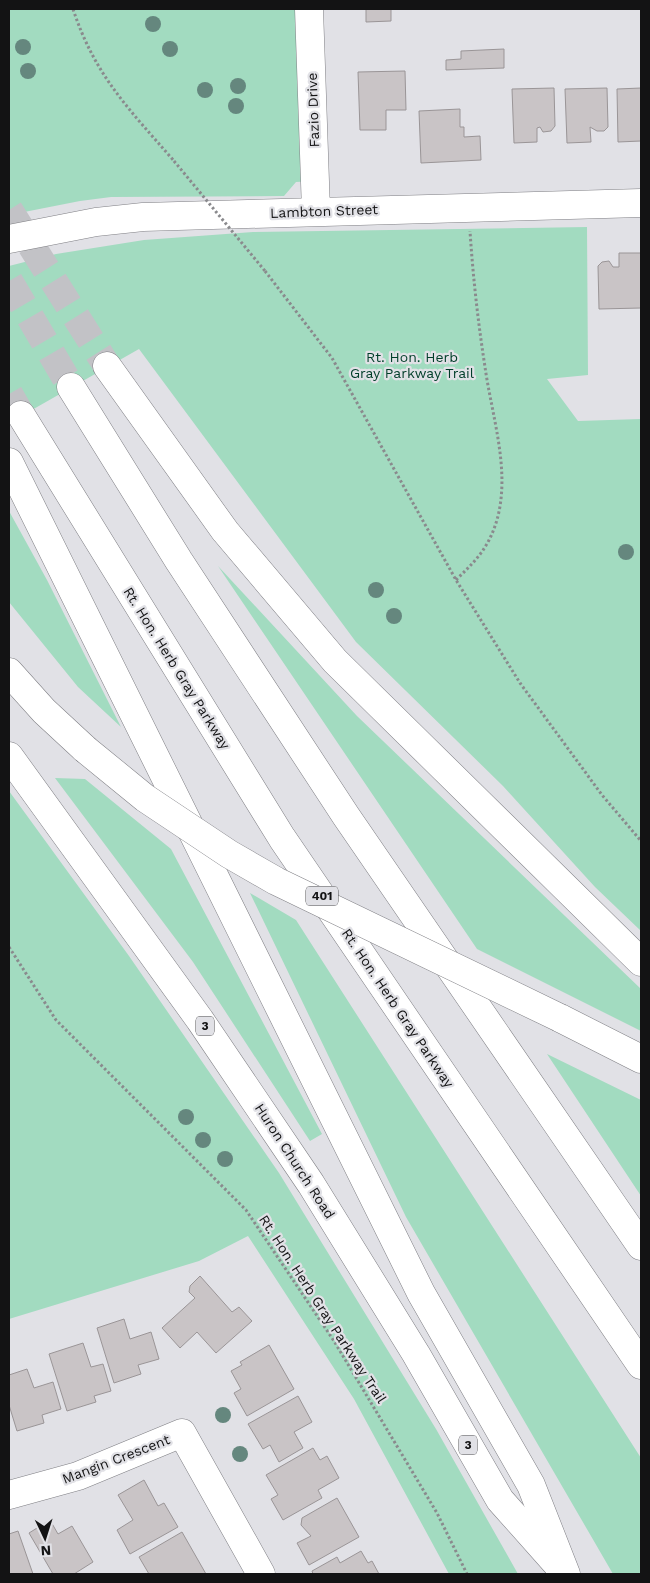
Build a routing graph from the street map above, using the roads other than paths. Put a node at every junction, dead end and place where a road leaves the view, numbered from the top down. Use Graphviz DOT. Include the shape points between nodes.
graph roads {
  1 [pos="309,9"];
  2 [pos="641,203"];
  3 [pos="316,211"];
  4 [pos="9,239"];
  5 [pos="106,366"];
  6 [pos="71,387"];
  7 [pos="21,415"];
  8 [pos="9,462"];
  9 [pos="9,672"];
  10 [pos="9,756"];
  11 [pos="641,962"];
  12 [pos="641,1059"];
  13 [pos="641,1246"];
  14 [pos="641,1365"];
  15 [pos="9,1495"];
  16 [pos="261,1574"];
  17 [pos="566,1574"];
  1 -- 3 [label="main road, Fazio Drive"];
  2 -- 3 [label="main road, Lambton Street"];
  3 -- 4 [label="main road, Lambton Street" via="143,217 96,222"];
  5 -- 11 [label="main road" via="225,531 334,661"];
  6 -- 13 [label="main road" via="179,561 346,816"];
  7 -- 14 [label="main road, Rt. Hon. Herb Gray Parkway / 401" via="282,838"];
  8 -- 17 [label="main road" via="421,1293 531,1485"];
  9 -- 12 [label="main road, bridge" via="85,749 145,798 229,854 276,881"];
  10 -- 17 [label="main road, Huron Church Road / 3" via="200,1020 300,1167 411,1346 500,1500"];
  15 -- 16 [label="main road, Mangin Crescent" via="78,1476 182,1433"];
}
